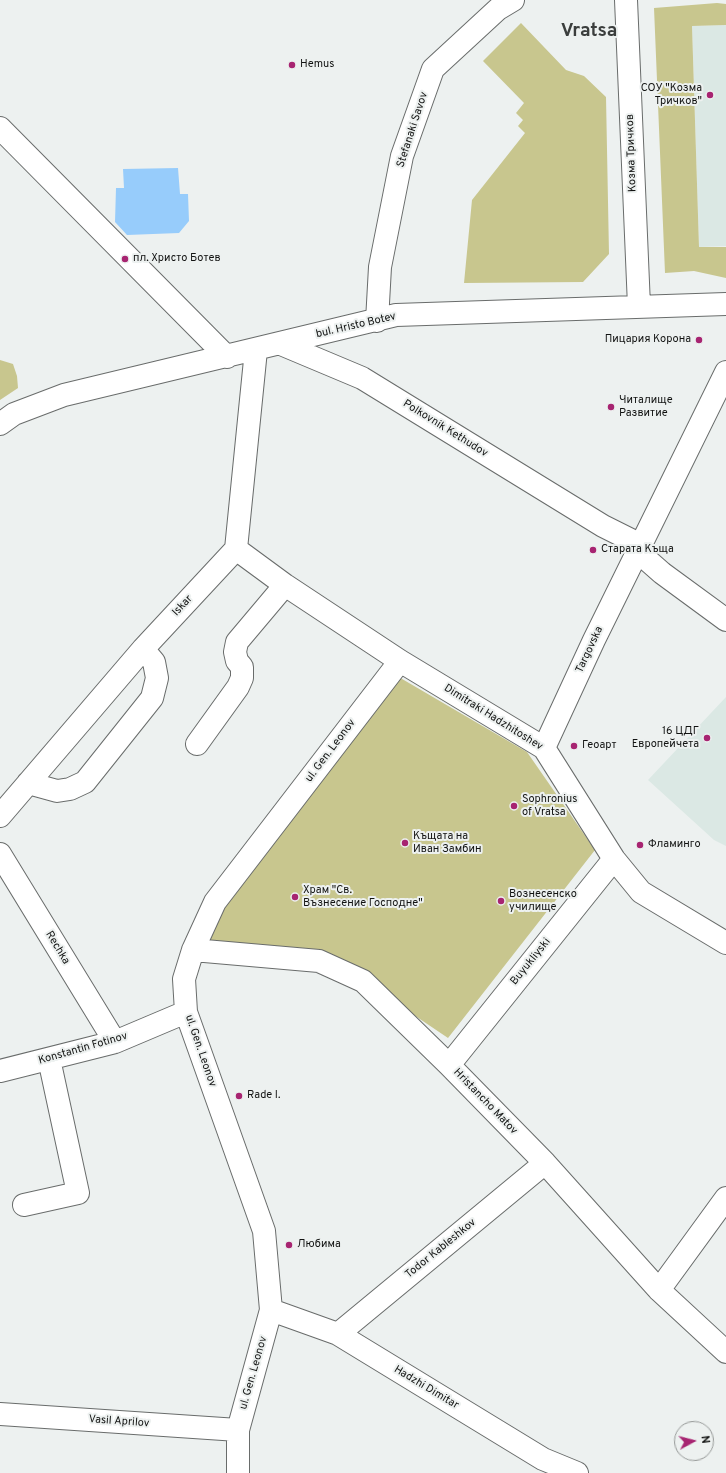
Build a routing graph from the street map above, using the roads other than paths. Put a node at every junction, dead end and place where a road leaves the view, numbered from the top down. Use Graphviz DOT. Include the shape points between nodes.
graph roads {
  1 [pos="626,0"];
  2 [pos="505,4"];
  3 [pos="0,128"];
  4 [pos="726,304"];
  5 [pos="639,306"];
  6 [pos="377,321"];
  7 [pos="280,344"];
  8 [pos="256,350"];
  9 [pos="227,357"];
  10 [pos="726,372"];
  11 [pos="0,424"];
  12 [pos="639,548"];
  13 [pos="236,550"];
  14 [pos="285,586"];
  15 [pos="726,620"];
  16 [pos="143,649"];
  17 [pos="400,661"];
  18 [pos="197,744"];
  19 [pos="544,748"];
  20 [pos="28,784"];
  21 [pos="0,816"];
  22 [pos="0,854"];
  23 [pos="614,859"];
  24 [pos="726,943"];
  25 [pos="193,950"];
  26 [pos="186,1012"];
  27 [pos="115,1042"];
  28 [pos="49,1059"];
  29 [pos="449,1065"];
  30 [pos="0,1071"];
  31 [pos="545,1163"];
  32 [pos="726,1198"];
  33 [pos="24,1205"];
  34 [pos="659,1290"];
  35 [pos="271,1310"];
  36 [pos="338,1334"];
  37 [pos="726,1352"];
  38 [pos="0,1414"];
  39 [pos="238,1430"];
  40 [pos="542,1466"];
  41 [pos="238,1473"];
  42 [pos="577,1473"];
  1 -- 5 [label="street, Козма Тричков"];
  2 -- 6 [label="street, Stefanaki Savov" via="433,69 402,156 380,267"];
  3 -- 9 [label="street"];
  4 -- 5 [label="street, bul. Hristo Botev"];
  5 -- 6 [label="street, bul. Hristo Botev" via="396,315"];
  6 -- 7 [label="street, bul. Hristo Botev"];
  7 -- 8 [label="street, bul. Hristo Botev"];
  7 -- 12 [label="street, Polkovnik Kethudov" via="362,378"];
  8 -- 9 [label="street, bul. Hristo Botev"];
  8 -- 13 [label="street"];
  9 -- 11 [label="street, bul. Hristo Botev" via="64,395 14,414"];
  10 -- 12 [label="street, Targovska"];
  12 -- 15 [label="street" via="662,573"];
  12 -- 19 [label="street, Targovska"];
  13 -- 14 [label="street, Dimitraki Hadzhitoshev"];
  13 -- 16 [label="street, Iskar"];
  14 -- 17 [label="street, Dimitraki Hadzhitoshev"];
  14 -- 18 [label="street" via="237,642 235,652 242,667 242,678"];
  16 -- 20 [label="street, Iskar"];
  16 -- 20 [label="street" via="154,662 156,672 152,698 85,782 70,789 57,791"];
  17 -- 19 [label="street, Dimitraki Hadzhitoshev"];
  17 -- 25 [label="street, ul. Gen. Leonov" via="215,902"];
  19 -- 23 [label="street, Dimitraki Hadzhitoshev"];
  20 -- 21 [label="street, Iskar"];
  22 -- 27 [label="street, Rechka"];
  23 -- 24 [label="street, Dimitraki Hadzhitoshev" via="641,892"];
  23 -- 29 [label="street, Buyukliyski"];
  25 -- 26 [label="street, ul. Gen. Leonov" via="184,979"];
  25 -- 29 [label="street, Hristancho Matov" via="319,962 363,981"];
  26 -- 27 [label="street, Konstantin Fotinov"];
  26 -- 35 [label="street, ul. Gen. Leonov" via="264,1231"];
  27 -- 28 [label="street, Konstantin Fotinov"];
  28 -- 30 [label="street, Konstantin Fotinov"];
  28 -- 33 [label="street" via="78,1193"];
  29 -- 31 [label="street, Hristancho Matov"];
  31 -- 34 [label="street, Hristancho Matov"];
  31 -- 36 [label="street, Todor Kableshkov"];
  32 -- 34 [label="street"];
  34 -- 37 [label="street, Hristancho Matov"];
  35 -- 36 [label="street, Hadzhi Dimitar"];
  35 -- 39 [label="street, ul. Gen. Leonov"];
  36 -- 40 [label="street, Hadzhi Dimitar"];
  38 -- 39 [label="street, Vasil Aprilov"];
  39 -- 41 [label="street, ul. Gen. Leonov"];
  40 -- 42 [label="street, Hadzhi Dimitar"];
}
